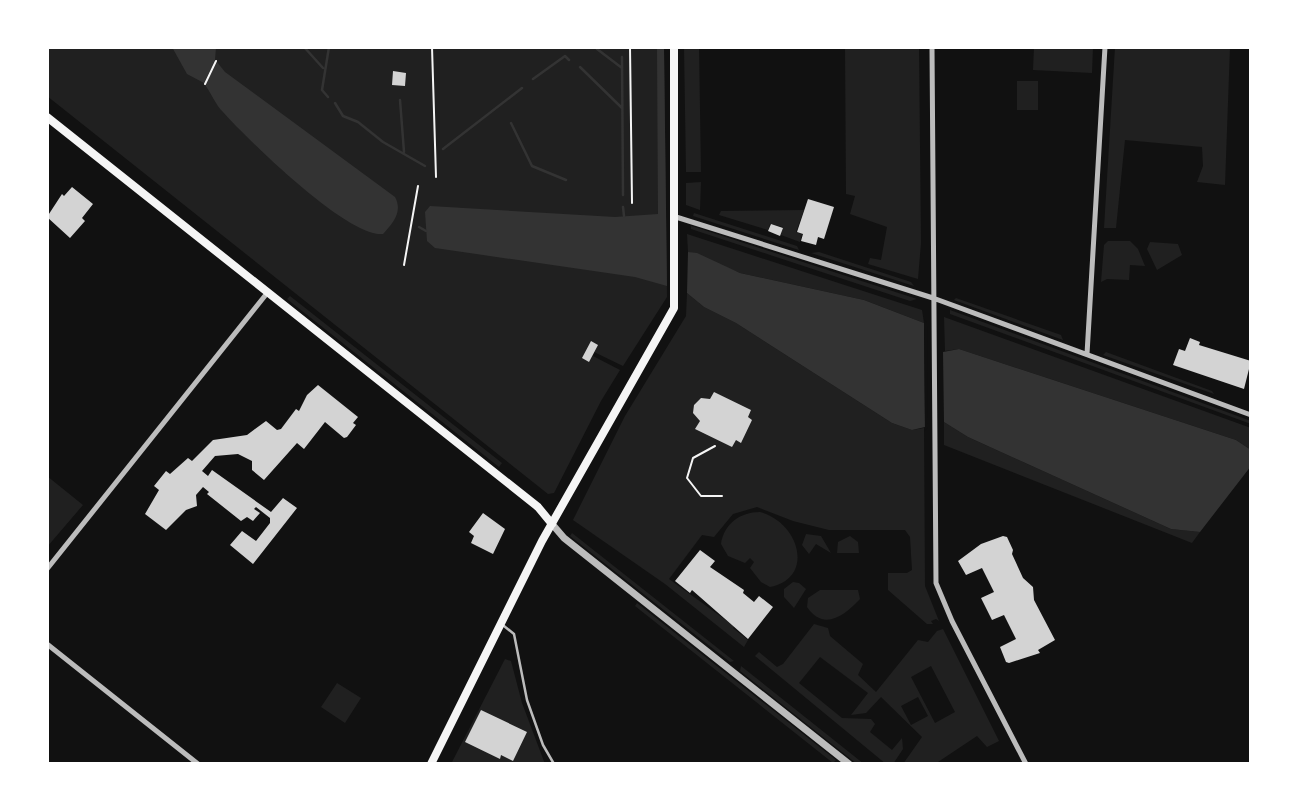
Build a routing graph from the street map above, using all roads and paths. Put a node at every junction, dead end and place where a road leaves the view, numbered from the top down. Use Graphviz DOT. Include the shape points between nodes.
graph roads {
  1 [pos="432,47"];
  2 [pos="629,47"];
  3 [pos="674,47"];
  4 [pos="932,47"];
  5 [pos="1105,47"];
  6 [pos="216,61"];
  7 [pos="205,84"];
  8 [pos="47,117"];
  9 [pos="436,177"];
  10 [pos="418,186"];
  11 [pos="632,203"];
  12 [pos="676,217"];
  13 [pos="404,265"];
  14 [pos="268,292"];
  15 [pos="933,298"];
  16 [pos="1087,354"];
  17 [pos="1251,415"];
  18 [pos="715,446"];
  19 [pos="722,496"];
  20 [pos="552,524"];
  21 [pos="47,569"];
  22 [pos="500,625"];
  23 [pos="47,644"];
  24 [pos="198,764"];
  25 [pos="431,764"];
  26 [pos="554,764"];
  27 [pos="849,764"];
  28 [pos="1026,764"];
  1 -- 9 [label="path"];
  2 -- 11 [label="path"];
  3 -- 12 [label="main road"];
  4 -- 15 [label="street"];
  5 -- 16 [label="street"];
  6 -- 7 [label="path"];
  8 -- 14 [label="main road"];
  10 -- 13 [label="path"];
  12 -- 15 [label="street"];
  12 -- 20 [label="main road" via="676,293 666,326"];
  14 -- 20 [label="main road" via="528,499"];
  14 -- 21 [label="street"];
  15 -- 16 [label="street"];
  15 -- 28 [label="street" via="936,583"];
  16 -- 17 [label="street"];
  18 -- 19 [label="path" via="693,457 687,478 701,495"];
  20 -- 22 [label="main road"];
  20 -- 27 [label="street"];
  22 -- 25 [label="main road"];
  22 -- 26 [label="lane" via="514,634 527,700"];
  23 -- 24 [label="street"];
}
